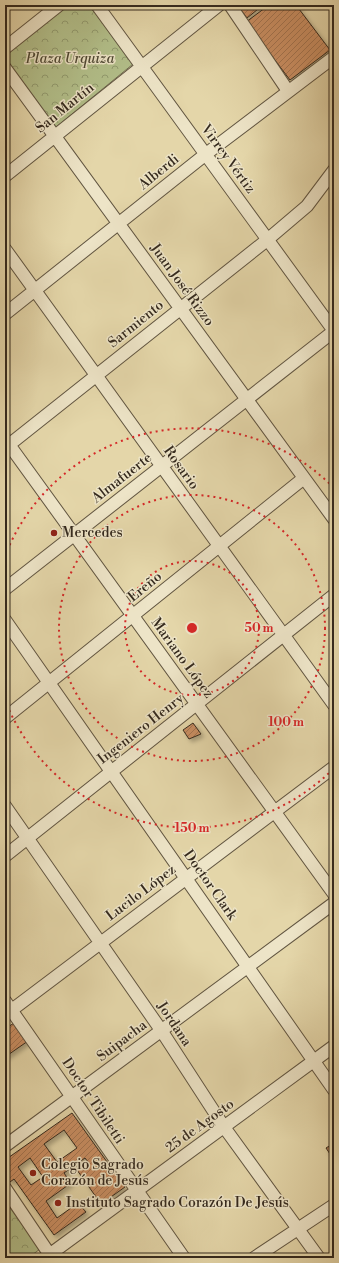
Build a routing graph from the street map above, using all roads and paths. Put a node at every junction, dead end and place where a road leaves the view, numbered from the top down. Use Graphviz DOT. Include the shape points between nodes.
graph roads {
  1 [pos="59,5"];
  2 [pos="97,5"];
  3 [pos="219,5"];
  4 [pos="230,5"];
  5 [pos="5,48"];
  6 [pos="334,57"];
  7 [pos="141,66"];
  8 [pos="5,68"];
  9 [pos="288,91"];
  10 [pos="54,136"];
  11 [pos="206,154"];
  12 [pos="334,170"];
  13 [pos="5,176"];
  14 [pos="119,224"];
  15 [pos="267,240"];
  16 [pos="5,248"];
  17 [pos="35,290"];
  18 [pos="180,308"];
  19 [pos="5,314"];
  20 [pos="334,331"];
  21 [pos="96,375"];
  22 [pos="246,399"];
  23 [pos="6,444"];
  24 [pos="162,466"];
  25 [pos="304,478"];
  26 [pos="334,519"];
  27 [pos="74,534"];
  28 [pos="220,546"];
  29 [pos="5,589"];
  30 [pos="334,596"];
  31 [pos="133,616"];
  32 [pos="5,620"];
  33 [pos="284,635"];
  34 [pos="49,683"];
  35 [pos="197,704"];
  36 [pos="334,705"];
  37 [pos="5,718"];
  38 [pos="334,767"];
  39 [pos="111,772"];
  40 [pos="5,806"];
  41 [pos="275,812"];
  42 [pos="27,838"];
  43 [pos="5,856"];
  44 [pos="187,878"];
  45 [pos="334,894"];
  46 [pos="334,903"];
  47 [pos="100,943"];
  48 [pos="248,965"];
  49 [pos="7,1008"];
  50 [pos="161,1030"];
  51 [pos="334,1046"];
  52 [pos="314,1061"];
  53 [pos="334,1090"];
  54 [pos="72,1097"];
  55 [pos="224,1127"];
  56 [pos="5,1146"];
  57 [pos="5,1188"];
  58 [pos="136,1191"];
  59 [pos="334,1205"];
  60 [pos="298,1229"];
  61 [pos="49,1257"];
  62 [pos="184,1258"];
  63 [pos="254,1258"];
  64 [pos="319,1258"];
  1 -- 5 [label="street"];
  2 -- 7 [label="street, Virrey Vértiz"];
  3 -- 7 [label="street, San Martín"];
  4 -- 9 [label="street"];
  6 -- 9 [label="street, Alberdi"];
  7 -- 10 [label="street, San Martín"];
  7 -- 11 [label="street, Virrey Vértiz"];
  8 -- 10 [label="street, Juan José Rizzo"];
  9 -- 11 [label="street, Alberdi"];
  10 -- 13 [label="street, San Martín"];
  10 -- 14 [label="street, Juan José Rizzo"];
  11 -- 14 [label="street, Alberdi"];
  11 -- 15 [label="street, Virrey Vértiz"];
  12 -- 15 [label="street, Sarmiento" via="307,206"];
  14 -- 17 [label="street, Alberdi"];
  14 -- 18 [label="street, Juan José Rizzo"];
  15 -- 18 [label="street, Sarmiento"];
  15 -- 20 [label="street, Virrey Vértiz"];
  16 -- 17 [label="street, Rosario"];
  17 -- 19 [label="street, Alberdi"];
  17 -- 21 [label="street, Rosario"];
  18 -- 21 [label="street, Sarmiento"];
  18 -- 22 [label="street, Juan José Rizzo"];
  20 -- 22 [label="street, Almafuerte"];
  21 -- 23 [label="street, Sarmiento"];
  21 -- 24 [label="street, Rosario"];
  22 -- 24 [label="street, Almafuerte"];
  22 -- 25 [label="street, Juan José Rizzo"];
  23 -- 27 [label="street, Mariano López"];
  24 -- 27 [label="street, Almafuerte"];
  24 -- 28 [label="street, Rosario"];
  25 -- 26 [label="street, Juan José Rizzo"];
  25 -- 28 [label="street, Ereño"];
  27 -- 29 [label="street, Almafuerte"];
  27 -- 31 [label="street, Mariano López"];
  28 -- 31 [label="street, Ereño"];
  28 -- 33 [label="street, Rosario"];
  30 -- 33 [label="street, Ingeniero Henry"];
  31 -- 34 [label="street, Ereño"];
  31 -- 35 [label="street, Mariano López"];
  32 -- 34 [label="street, Doctor Clark"];
  33 -- 35 [label="street, Ingeniero Henry"];
  33 -- 36 [label="street, Rosario"];
  34 -- 37 [label="street, Ereño"];
  34 -- 39 [label="street, Doctor Clark"];
  35 -- 39 [label="street, Ingeniero Henry"];
  35 -- 41 [label="street, Mariano López"];
  38 -- 41 [label="street, Lucilo López"];
  39 -- 42 [label="street, Ingeniero Henry"];
  39 -- 44 [label="street, Doctor Clark"];
  40 -- 42 [label="street, Jordana"];
  41 -- 44 [label="street, Lucilo López"];
  41 -- 45 [label="street, Mariano López"];
  42 -- 43 [label="street, Ingeniero Henry"];
  42 -- 47 [label="street, Jordana"];
  44 -- 47 [label="street, Lucilo López"];
  44 -- 48 [label="street, Doctor Clark"];
  46 -- 48 [label="street, Suipacha"];
  47 -- 49 [label="street, Lucilo López"];
  47 -- 50 [label="street, Jordana"];
  48 -- 50 [label="street, Suipacha"];
  48 -- 52 [label="street, Doctor Clark"];
  49 -- 54 [label="street, Doctor Tibiletti"];
  50 -- 54 [label="street, Suipacha"];
  50 -- 55 [label="street, Jordana"];
  51 -- 52 [label="street, 25 de Agosto"];
  52 -- 53 [label="street, Doctor Clark"];
  52 -- 55 [label="street, 25 de Agosto"];
  54 -- 56 [label="street, Suipacha"];
  54 -- 58 [label="street, Doctor Tibiletti"];
  55 -- 58 [label="street, 25 de Agosto"];
  55 -- 60 [label="street, Jordana"];
  57 -- 61 [label="street"];
  58 -- 61 [label="street, 25 de Agosto"];
  58 -- 62 [label="street, Doctor Tibiletti"];
  59 -- 60 [label="street"];
  60 -- 63 [label="street"];
  60 -- 64 [label="street, Jordana"];
}
